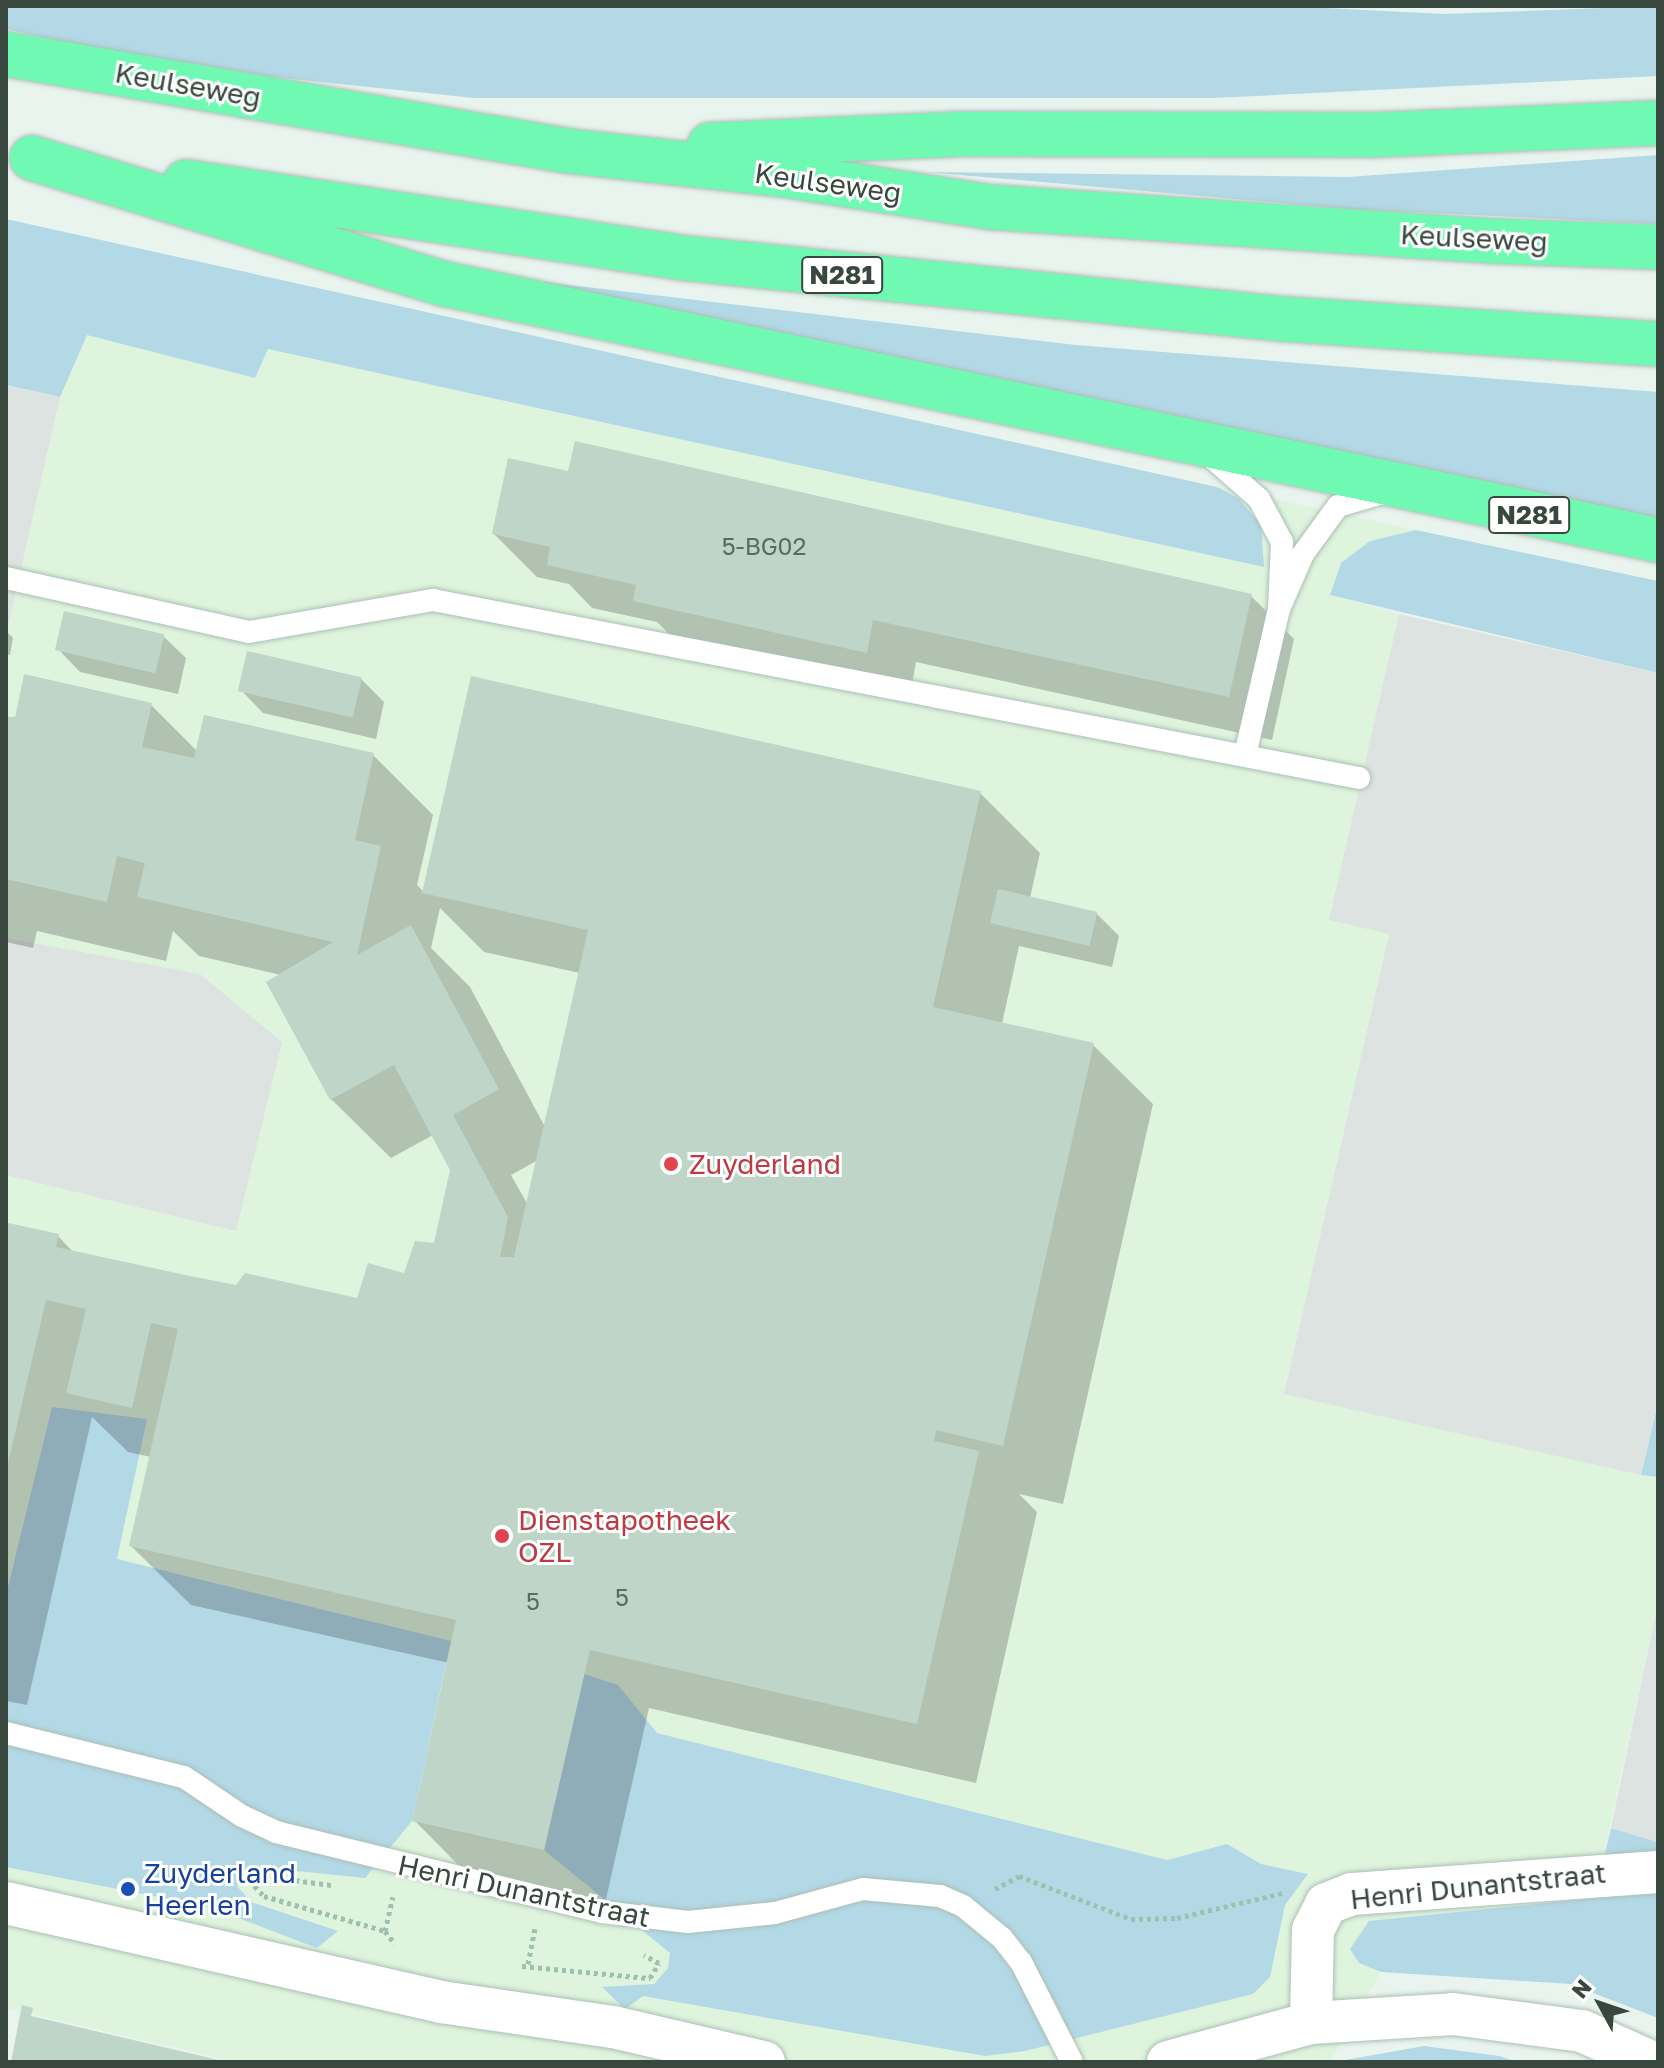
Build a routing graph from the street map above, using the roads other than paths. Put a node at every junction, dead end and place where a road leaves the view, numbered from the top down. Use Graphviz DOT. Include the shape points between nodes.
graph roads {
  1 [pos="6,54"];
  2 [pos="1658,123"];
  3 [pos="568,151"];
  4 [pos="19,155"];
  5 [pos="1658,247"];
  6 [pos="1658,344"];
  7 [pos="1198,445"];
  8 [pos="1399,489"];
  9 [pos="1658,540"];
  10 [pos="6,578"];
  11 [pos="1279,609"];
  12 [pos="1245,755"];
  13 [pos="1359,778"];
  14 [pos="6,1733"];
  15 [pos="1658,1872"];
  16 [pos="6,1903"];
  17 [pos="1311,2023"];
  18 [pos="764,2062"];
  19 [pos="1072,2062"];
  20 [pos="1168,2062"];
  21 [pos="1651,2062"];
  1 -- 3 [label="highway, Keulseweg"];
  2 -- 3 [label="highway" via="1371,135 957,134"];
  3 -- 5 [label="highway, Keulseweg" via="785,175 989,207"];
  4 -- 6 [label="highway, N281" via="684,258 1282,319"];
  4 -- 7 [label="highway, N281" via="445,284"];
  7 -- 8 [label="highway, N281"];
  7 -- 11 [label="lane" via="1259,499 1282,542"];
  8 -- 9 [label="highway, N281"];
  8 -- 11 [label="lane" via="1338,506 1303,554"];
  10 -- 12 [label="lane" via="249,632 433,600"];
  11 -- 12 [label="lane"];
  12 -- 13 [label="lane"];
  14 -- 19 [label="lane, Henri Dunantstraat" via="184,1777 276,1832 602,1912 645,1919 731,1920 836,1894 890,1888 940,1896 963,1906 1002,1938 1021,1962"];
  15 -- 17 [label="street, Henri Dunantstraat" via="1352,1894 1326,1904 1313,1930"];
  16 -- 18 [label="street" via="441,2002 613,2027"];
  17 -- 20 [label="street"];
  17 -- 21 [label="street" via="1453,2014 1582,2031"];
}
